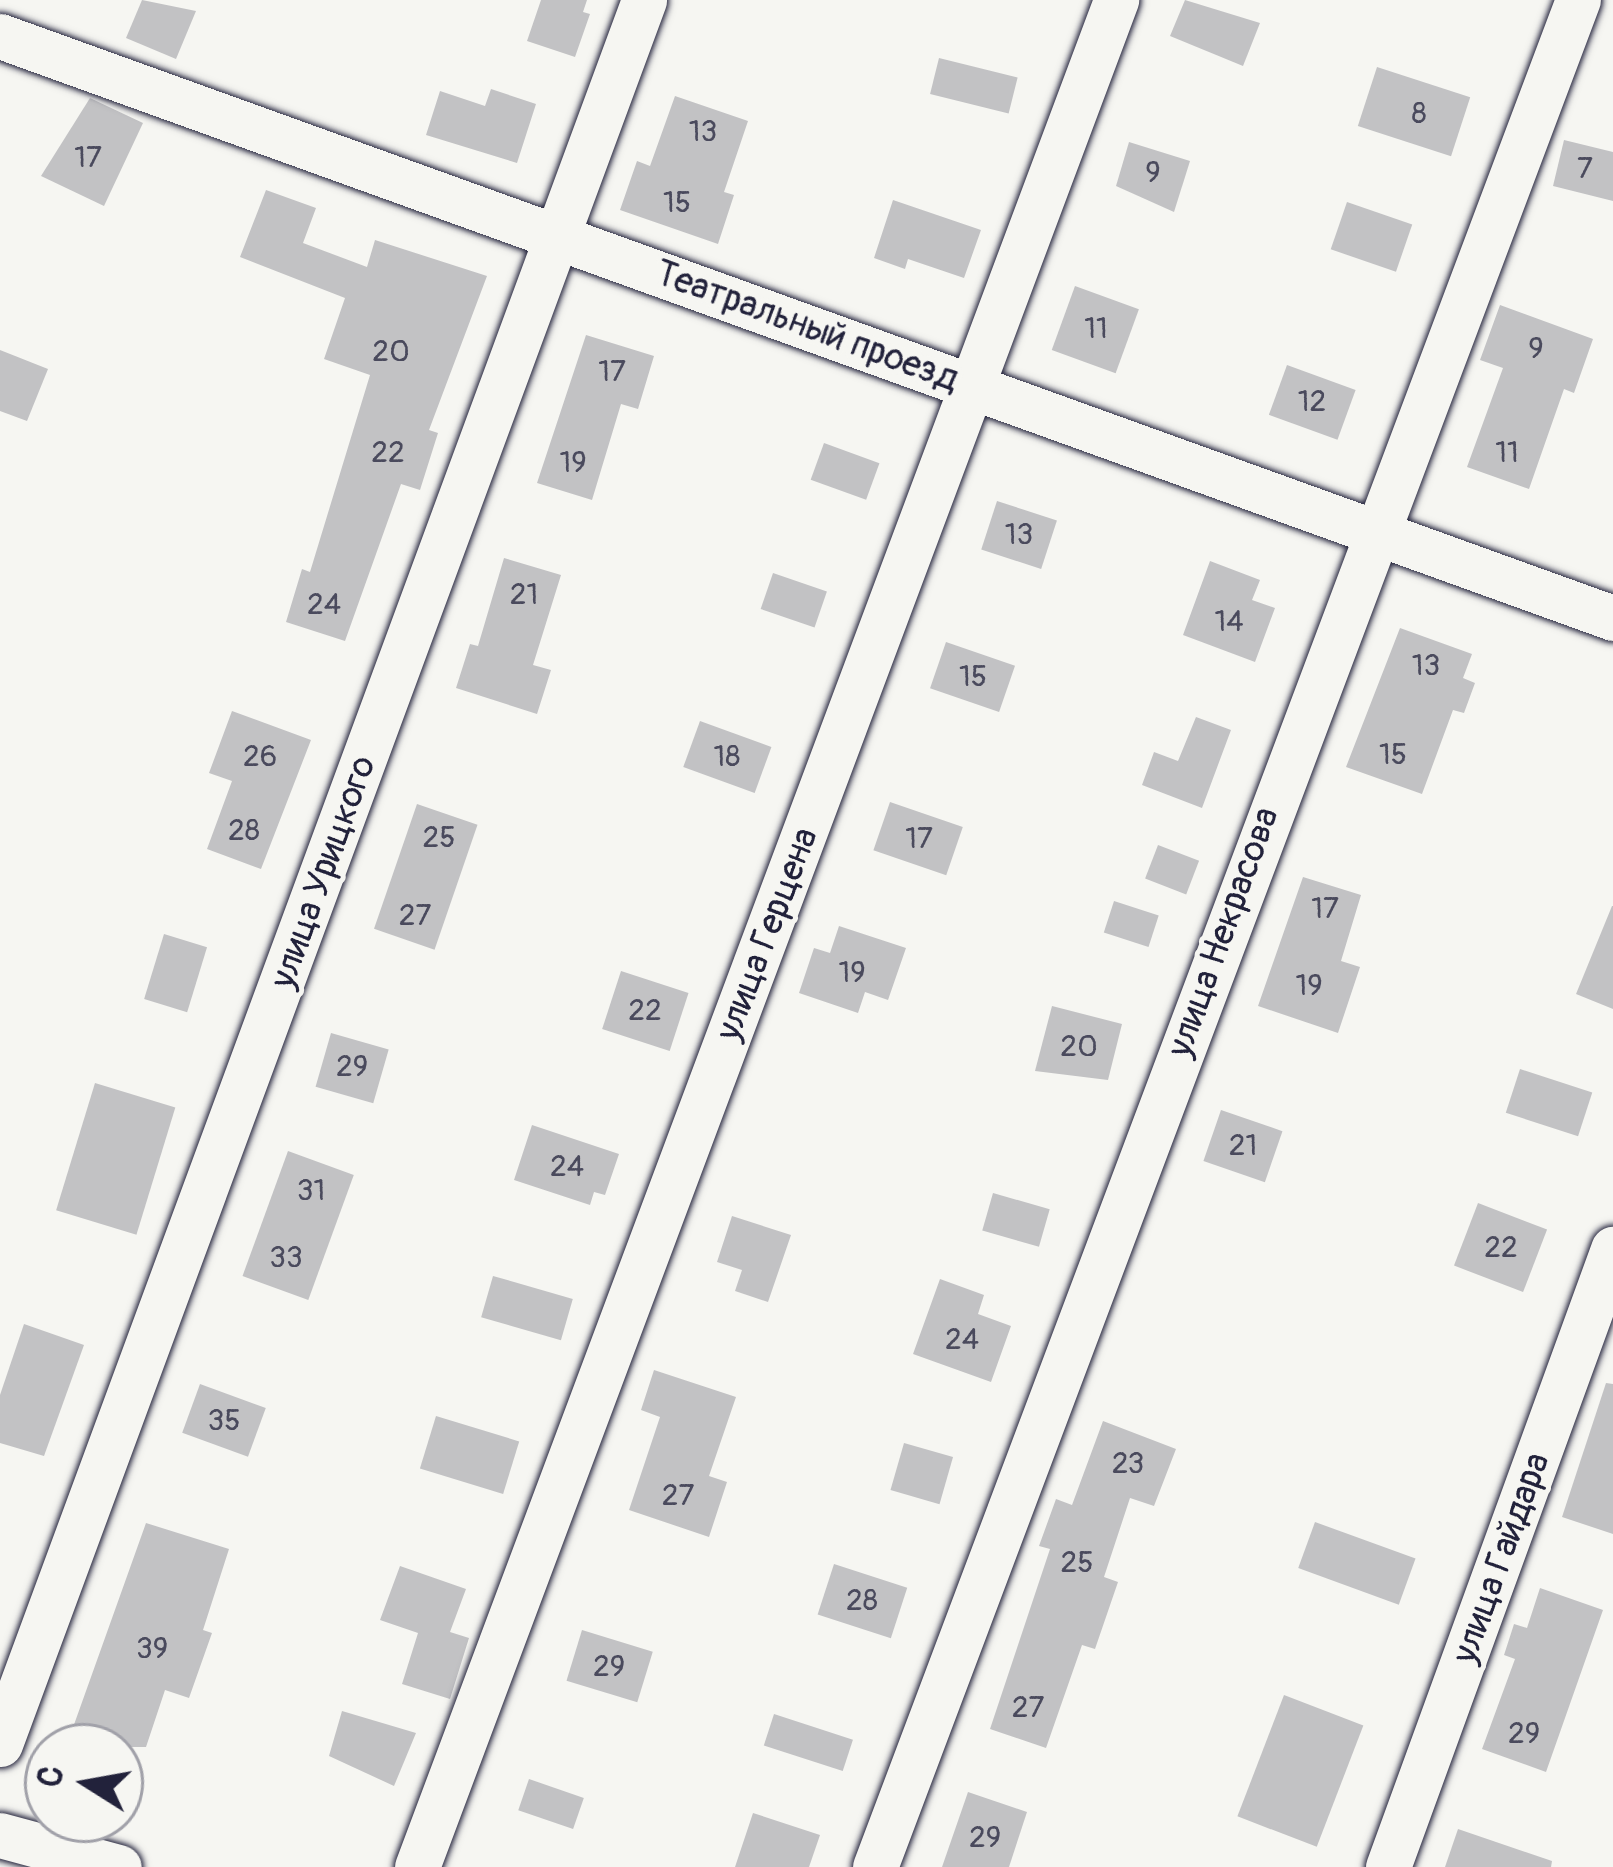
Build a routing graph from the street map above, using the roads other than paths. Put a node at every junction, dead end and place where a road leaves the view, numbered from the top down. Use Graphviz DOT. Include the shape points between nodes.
graph roads {
  1 [pos="644,0"];
  2 [pos="1116,0"];
  3 [pos="1578,0"];
  4 [pos="0,36"];
  5 [pos="559,237"];
  6 [pos="974,386"];
  7 [pos="1374,528"];
  8 [pos="1613,618"];
  9 [pos="1613,1250"];
  10 [pos="0,1744"];
  11 [pos="0,1835"];
  12 [pos="119,1867"];
  13 [pos="417,1867"];
  14 [pos="875,1867"];
  15 [pos="1388,1867"];
  1 -- 5 [label="street, улица Урицкого"];
  2 -- 6 [label="street, улица Герцена"];
  3 -- 7 [label="street, улица Некрасова"];
  4 -- 5 [label="street, Театральный проезд"];
  5 -- 6 [label="street, Театральный проезд"];
  5 -- 10 [label="street, улица Урицкого"];
  6 -- 7 [label="street, Театральный проезд"];
  6 -- 13 [label="street, улица Герцена"];
  7 -- 8 [label="street, Театральный проезд"];
  7 -- 14 [label="street, улица Некрасова"];
  9 -- 15 [label="street, улица Гайдара"];
  11 -- 12 [label="street"];
}
